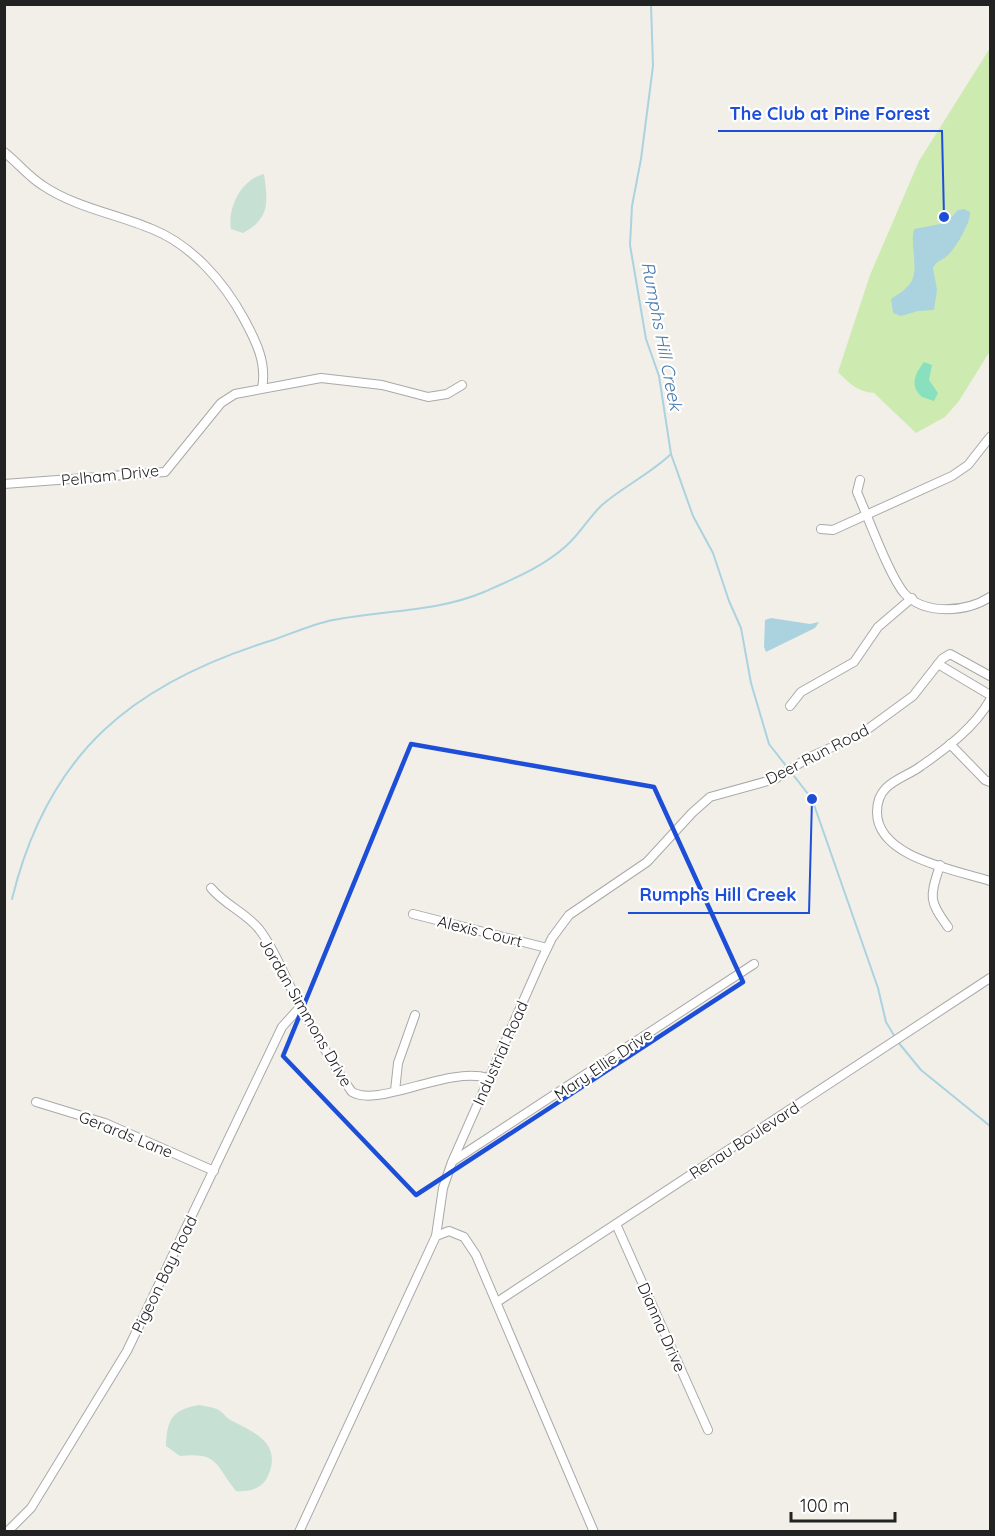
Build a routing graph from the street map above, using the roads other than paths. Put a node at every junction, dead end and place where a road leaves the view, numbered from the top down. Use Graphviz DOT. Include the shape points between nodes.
graph roads {
  1 [pos="4,152"];
  2 [pos="462,385"];
  3 [pos="262,388"];
  4 [pos="990,438"];
  5 [pos="860,480"];
  6 [pos="4,484"];
  7 [pos="867,516"];
  8 [pos="821,529"];
  9 [pos="990,597"];
  10 [pos="912,598"];
  11 [pos="938,664"];
  12 [pos="990,676"];
  13 [pos="990,695"];
  14 [pos="990,700"];
  15 [pos="790,705"];
  16 [pos="950,744"];
  17 [pos="990,782"];
  18 [pos="940,865"];
  19 [pos="990,881"];
  20 [pos="211,888"];
  21 [pos="602,892"];
  22 [pos="413,914"];
  23 [pos="948,927"];
  24 [pos="548,948"];
  25 [pos="754,964"];
  26 [pos="990,978"];
  27 [pos="301,1006"];
  28 [pos="415,1015"];
  29 [pos="488,1078"];
  30 [pos="394,1091"];
  31 [pos="36,1102"];
  32 [pos="452,1162"];
  33 [pos="214,1171"];
  34 [pos="616,1224"];
  35 [pos="436,1236"];
  36 [pos="496,1302"];
  37 [pos="708,1430"];
  38 [pos="8,1532"];
  39 [pos="299,1532"];
  40 [pos="594,1532"];
  1 -- 3 [label="street" via="42,185 71,200 152,229 190,252 232,297 254,336 265,373"];
  2 -- 3 [label="street, Pelham Drive" via="447,394 428,397 382,385 321,378"];
  3 -- 6 [label="street, Pelham Drive" via="235,394 221,403 165,472"];
  4 -- 7 [label="street" via="968,465 952,476"];
  5 -- 7 [label="street" via="857,492"];
  7 -- 8 [label="street" via="833,530"];
  7 -- 10 [label="street" via="898,583"];
  9 -- 10 [label="street" via="957,609 940,609"];
  10 -- 15 [label="street" via="878,627 854,662 801,692"];
  11 -- 12 [label="street" via="954,654"];
  11 -- 13 [label="street"];
  11 -- 21 [label="street, Deer Run Road" via="913,696 861,734 775,778 710,797 647,862"];
  14 -- 16 [label="street" via="982,714"];
  16 -- 17 [label="street"];
  16 -- 18 [label="street" via="886,787 877,800 877,820 896,848"];
  18 -- 19 [label="street"];
  18 -- 23 [label="street" via="930,896"];
  20 -- 27 [label="street, Jordan Simmons Drive" via="259,929"];
  21 -- 24 [label="street, Industrial Road" via="569,915"];
  22 -- 24 [label="street, Alexis Court"];
  24 -- 29 [label="street, Industrial Road"];
  25 -- 32 [label="street, Mary Ellie Drive"];
  26 -- 34 [label="street, Renau Boulevard"];
  27 -- 30 [label="street, Jordan Simmons Drive" via="352,1092 367,1096"];
  27 -- 33 [label="street, Pigeon Bay Road" via="285,1021"];
  28 -- 30 [label="street" via="398,1064"];
  29 -- 30 [label="street, Jordan Simmons Drive" via="459,1075"];
  29 -- 32 [label="street, Industrial Road"];
  31 -- 33 [label="street, Gerards Lane" via="105,1123"];
  32 -- 35 [label="street, Industrial Road" via="443,1188"];
  33 -- 38 [label="street, Pigeon Bay Road" via="127,1351 31,1508"];
  34 -- 36 [label="street, Renau Boulevard"];
  34 -- 37 [label="street, Dianna Drive"];
  35 -- 36 [label="street" via="449,1231 464,1237"];
  35 -- 39 [label="street, Industrial Road"];
  36 -- 40 [label="street"];
}
